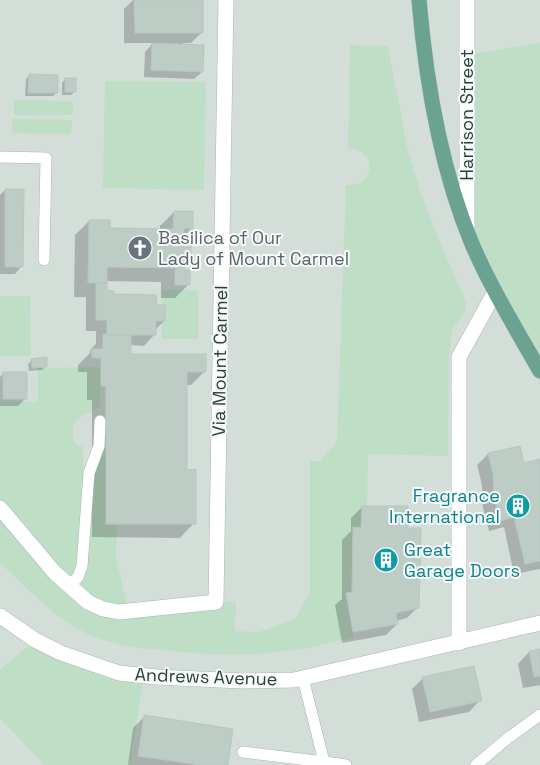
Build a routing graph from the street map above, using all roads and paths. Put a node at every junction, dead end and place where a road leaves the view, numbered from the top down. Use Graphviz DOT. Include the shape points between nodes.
graph roads {
  1 [pos="226,0"];
  2 [pos="419,0"];
  3 [pos="467,0"];
  4 [pos="0,156"];
  5 [pos="467,229"];
  6 [pos="44,260"];
  7 [pos="495,292"];
  8 [pos="540,371"];
  9 [pos="100,421"];
  10 [pos="0,508"];
  11 [pos="69,586"];
  12 [pos="0,616"];
  13 [pos="540,623"];
  14 [pos="459,643"];
  15 [pos="303,678"];
  16 [pos="540,715"];
  17 [pos="243,752"];
  18 [pos="324,762"];
  19 [pos="346,765"];
  20 [pos="476,765"];
  1 -- 11 [label="street, Via Mount Carmel" via="216,602 119,612 88,602"];
  2 -- 5 [label="main road" via="423,51 436,122 450,183"];
  3 -- 5 [label="street, Harrison Street"];
  4 -- 6 [label="lane" via="46,158"];
  5 -- 7 [label="main road"];
  7 -- 8 [label="main road"];
  7 -- 14 [label="street" via="459,357"];
  9 -- 11 [label="lane" via="100,446 89,473 82,566 78,577"];
  10 -- 11 [label="street"];
  12 -- 15 [label="street, Andrews Avenue" via="61,653 119,673 242,682"];
  13 -- 14 [label="street, Andrews Avenue"];
  14 -- 15 [label="street, Andrews Avenue"];
  15 -- 18 [label="lane"];
  16 -- 20 [label="lane"];
  17 -- 18 [label="lane"];
  18 -- 19 [label="lane"];
}
